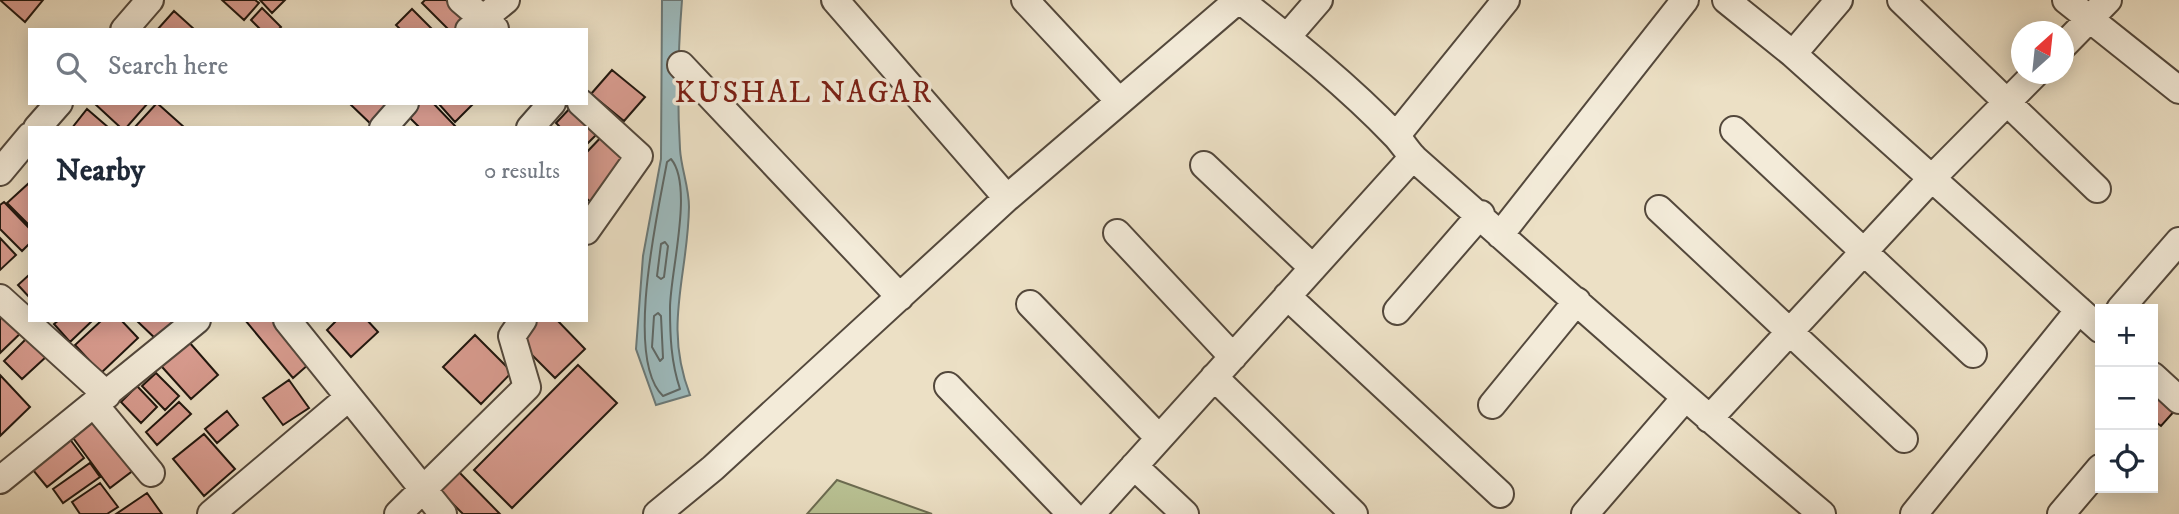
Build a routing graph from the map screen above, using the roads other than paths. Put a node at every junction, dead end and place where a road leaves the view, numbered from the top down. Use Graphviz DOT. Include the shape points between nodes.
graph roads {
  1 [pos="150,0"];
  2 [pos="461,0"];
  3 [pos="506,0"];
  4 [pos="835,0"];
  5 [pos="1024,0"];
  6 [pos="1239,0"];
  7 [pos="1319,0"];
  8 [pos="1506,0"];
  9 [pos="1685,0"];
  10 [pos="1726,0"];
  11 [pos="1839,0"];
  12 [pos="1901,0"];
  13 [pos="2066,0"];
  14 [pos="2108,0"];
  15 [pos="2089,19"];
  16 [pos="483,26"];
  17 [pos="126,28"];
  18 [pos="2074,34"];
  19 [pos="1287,37"];
  20 [pos="1793,54"];
  21 [pos="681,65"];
  22 [pos="2025,84"];
  23 [pos="2179,90"];
  24 [pos="1119,101"];
  25 [pos="2007,101"];
  26 [pos="57,105"];
  27 [pos="403,105"];
  28 [pos="550,105"];
  29 [pos="583,105"];
  30 [pos="40,126"];
  31 [pos="385,126"];
  32 [pos="532,126"];
  33 [pos="1734,130"];
  34 [pos="1396,136"];
  35 [pos="28,139"];
  36 [pos="1413,157"];
  37 [pos="1204,164"];
  38 [pos="0,172"];
  39 [pos="1932,178"];
  40 [pos="2096,189"];
  41 [pos="1007,198"];
  42 [pos="1659,209"];
  43 [pos="1481,214"];
  44 [pos="588,228"];
  45 [pos="1117,233"];
  46 [pos="1500,235"];
  47 [pos="2179,241"];
  48 [pos="1864,251"];
  49 [pos="1313,268"];
  50 [pos="1287,296"];
  51 [pos="900,297"];
  52 [pos="0,298"];
  53 [pos="1577,301"];
  54 [pos="1030,304"];
  55 [pos="2124,304"];
  56 [pos="2079,310"];
  57 [pos="1397,311"];
  58 [pos="195,322"];
  59 [pos="289,322"];
  60 [pos="522,322"];
  61 [pos="2095,324"];
  62 [pos="1790,334"];
  63 [pos="1973,354"];
  64 [pos="1233,356"];
  65 [pos="1214,377"];
  66 [pos="2158,381"];
  67 [pos="948,386"];
  68 [pos="348,398"];
  69 [pos="1685,398"];
  70 [pos="101,400"];
  71 [pos="2179,400"];
  72 [pos="1492,405"];
  73 [pos="1709,419"];
  74 [pos="1159,438"];
  75 [pos="1904,439"];
  76 [pos="1134,466"];
  77 [pos="151,473"];
  78 [pos="2095,474"];
  79 [pos="0,480"];
  80 [pos="422,491"];
  81 [pos="1500,494"];
  82 [pos="1808,510"];
  83 [pos="211,514"];
  84 [pos="398,514"];
  85 [pos="443,514"];
  86 [pos="657,514"];
  87 [pos="1071,514"];
  88 [pos="1091,514"];
  89 [pos="1185,514"];
  90 [pos="1353,514"];
  91 [pos="1586,514"];
  92 [pos="1914,514"];
  93 [pos="2061,514"];
  1 -- 17 [label="street"];
  2 -- 16 [label="street"];
  3 -- 16 [label="street"];
  4 -- 41 [label="street"];
  5 -- 24 [label="street"];
  6 -- 19 [label="street"];
  6 -- 24 [label="street"];
  7 -- 19 [label="street"];
  8 -- 34 [label="street"];
  9 -- 46 [label="street"];
  10 -- 20 [label="street"];
  11 -- 20 [label="street"];
  12 -- 25 [label="street"];
  13 -- 15 [label="street"];
  14 -- 15 [label="street"];
  15 -- 18 [label="street"];
  15 -- 23 [label="street"];
  19 -- 34 [label="street"];
  20 -- 39 [label="street"];
  21 -- 51 [label="street"];
  22 -- 25 [label="street"];
  24 -- 41 [label="street"];
  25 -- 39 [label="street"];
  25 -- 40 [label="street"];
  26 -- 30 [label="street"];
  27 -- 31 [label="street"];
  28 -- 32 [label="street"];
  29 -- 44 [label="street" via="639,156"];
  33 -- 48 [label="street"];
  34 -- 36 [label="street"];
  35 -- 38 [label="street"];
  36 -- 43 [label="street"];
  36 -- 49 [label="street"];
  37 -- 49 [label="street"];
  39 -- 48 [label="street"];
  39 -- 56 [label="street"];
  41 -- 51 [label="street"];
  42 -- 62 [label="street"];
  43 -- 46 [label="street"];
  43 -- 57 [label="street"];
  45 -- 64 [label="street"];
  46 -- 53 [label="street"];
  47 -- 55 [label="street"];
  48 -- 62 [label="street"];
  48 -- 63 [label="street"];
  49 -- 50 [label="street"];
  50 -- 64 [label="street"];
  50 -- 81 [label="street"];
  51 -- 86 [label="street"];
  52 -- 70 [label="street"];
  53 -- 69 [label="street"];
  53 -- 72 [label="street"];
  54 -- 74 [label="street"];
  56 -- 61 [label="street"];
  56 -- 92 [label="street"];
  58 -- 70 [label="street"];
  59 -- 68 [label="street"];
  60 -- 80 [label="street" via="512,336 527,387"];
  62 -- 73 [label="street"];
  62 -- 75 [label="street"];
  64 -- 65 [label="street"];
  65 -- 74 [label="street"];
  65 -- 90 [label="street"];
  66 -- 71 [label="street"];
  67 -- 87 [label="street"];
  68 -- 80 [label="street"];
  68 -- 83 [label="street"];
  69 -- 73 [label="street"];
  69 -- 91 [label="street"];
  70 -- 77 [label="street"];
  70 -- 79 [label="street"];
  73 -- 82 [label="street"];
  74 -- 76 [label="street"];
  76 -- 88 [label="street"];
  76 -- 89 [label="street"];
  78 -- 93 [label="street"];
  80 -- 84 [label="street"];
  80 -- 85 [label="street"];
}
